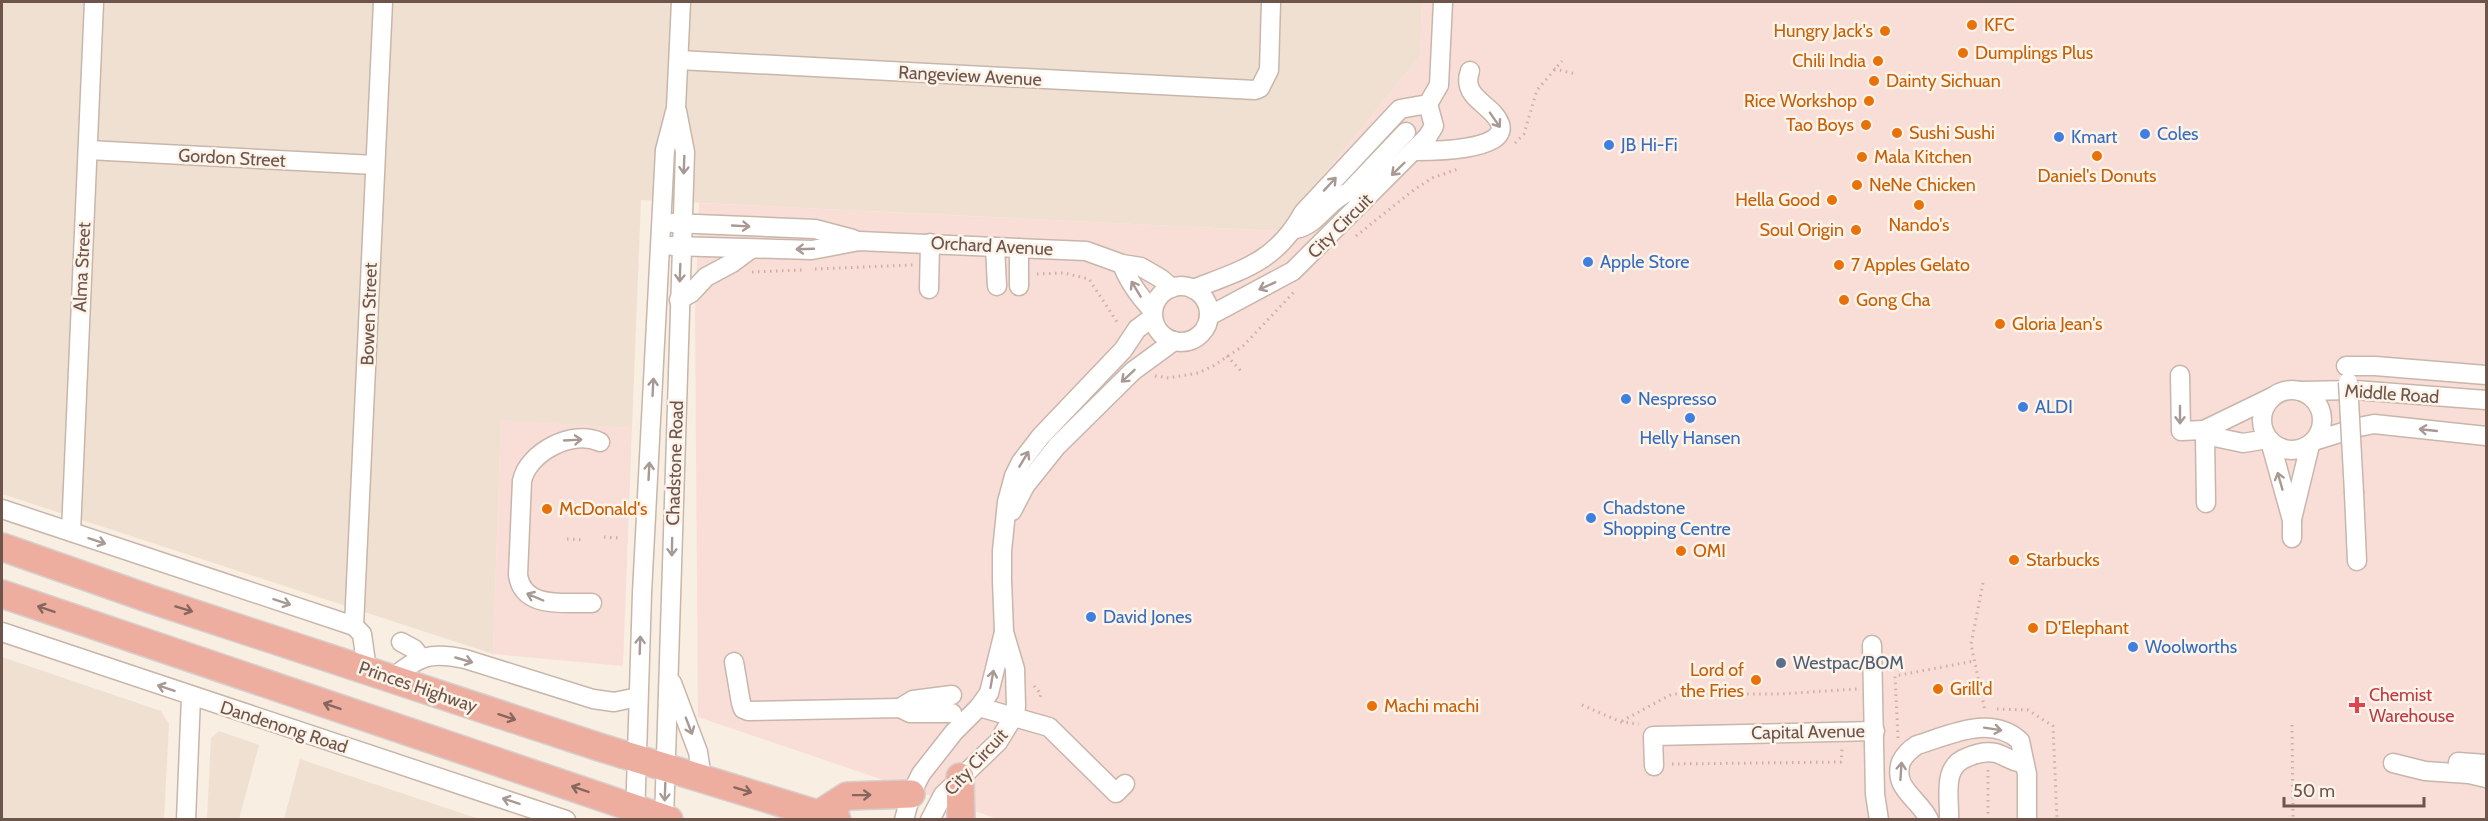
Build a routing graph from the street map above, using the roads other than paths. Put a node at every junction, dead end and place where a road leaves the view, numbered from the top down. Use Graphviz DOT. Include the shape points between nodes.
graph roads {
  1 [pos="94,2"];
  2 [pos="383,2"];
  3 [pos="681,2"];
  4 [pos="1271,2"];
  5 [pos="1448,12"];
  6 [pos="679,60"];
  7 [pos="1470,71"];
  8 [pos="1428,104"];
  9 [pos="676,108"];
  10 [pos="1406,132"];
  11 [pos="88,150"];
  12 [pos="1416,151"];
  13 [pos="375,165"];
  14 [pos="1349,192"];
  15 [pos="662,223"];
  16 [pos="682,224"];
  17 [pos="1294,230"];
  18 [pos="859,241"];
  19 [pos="930,243"];
  20 [pos="661,246"];
  21 [pos="681,246"];
  22 [pos="994,247"];
  23 [pos="1019,248"];
  24 [pos="751,249"];
  25 [pos="1314,252"];
  26 [pos="1122,264"];
  27 [pos="1019,281"];
  28 [pos="997,286"];
  29 [pos="1172,288"];
  30 [pos="929,289"];
  31 [pos="1193,289"];
  32 [pos="680,300"];
  33 [pos="1153,314"];
  34 [pos="1209,316"];
  35 [pos="1174,341"];
  36 [pos="2180,375"];
  37 [pos="2487,375"];
  38 [pos="2297,391"];
  39 [pos="2276,395"];
  40 [pos="2487,400"];
  41 [pos="2204,433"];
  42 [pos="2487,436"];
  43 [pos="2269,440"];
  44 [pos="600,442"];
  45 [pos="2312,443"];
  46 [pos="2206,503"];
  47 [pos="2,509"];
  48 [pos="71,532"];
  49 [pos="1004,535"];
  50 [pos="2,547"];
  51 [pos="2357,561"];
  52 [pos="2,594"];
  53 [pos="592,603"];
  54 [pos="354,626"];
  55 [pos="2,632"];
  56 [pos="1004,632"];
  57 [pos="401,642"];
  58 [pos="1872,645"];
  59 [pos="421,658"];
  60 [pos="734,662"];
  61 [pos="379,674"];
  62 [pos="669,675"];
  63 [pos="191,696"];
  64 [pos="638,697"];
  65 [pos="979,707"];
  66 [pos="1014,716"];
  67 [pos="1875,731"];
  68 [pos="954,732"];
  69 [pos="1942,738"];
  70 [pos="637,758"];
  71 [pos="1959,761"];
  72 [pos="2023,763"];
  73 [pos="2487,764"];
  74 [pos="666,766"];
  75 [pos="1654,766"];
  76 [pos="960,777"];
  77 [pos="702,778"];
  78 [pos="2487,778"];
  79 [pos="1125,784"];
  80 [pos="908,807"];
  81 [pos="636,814"];
  82 [pos="828,817"];
  83 [pos="186,819"];
  84 [pos="566,819"];
  85 [pos="665,819"];
  86 [pos="930,819"];
  87 [pos="961,819"];
  88 [pos="1879,819"];
  89 [pos="1929,819"];
  90 [pos="1949,819"];
  91 [pos="2027,819"];
  1 -- 11 [label="street, Alma Street"];
  2 -- 13 [label="street, Bowen Street"];
  3 -- 6 [label="street, Chadstone Road"];
  4 -- 6 [label="street, Rangeview Avenue" via="1269,70 1260,88 1248,90"];
  5 -- 8 [label="street, City Circuit" via="1438,85"];
  6 -- 9 [label="street, Chadstone Road"];
  7 -- 12 [label="street, one-way" via="1472,93 1498,120 1499,133 1490,141 1459,150"];
  8 -- 12 [label="street, City Circuit" via="1434,126"];
  17 -- 8 [label="street, City Circuit, one-way" via="1303,213 1400,109"];
  9 -- 15 [label="street, Chadstone Road" via="665,150"];
  9 -- 16 [label="street, Chadstone Road, one-way" via="685,152"];
  10 -- 14 [label="street"];
  11 -- 13 [label="street, Gordon Street"];
  11 -- 48 [label="street, Alma Street"];
  12 -- 25 [label="street, City Circuit, one-way"];
  13 -- 54 [label="street, Bowen Street"];
  14 -- 17 [label="street" via="1340,195 1304,228"];
  14 -- 25 [label="street" via="1347,202 1314,237"];
  15 -- 16 [label="street, Orchard Avenue"];
  15 -- 20 [label="street, Chadstone Road"];
  16 -- 18 [label="street, Orchard Avenue, one-way" via="814,229"];
  16 -- 21 [label="street, Chadstone Road"];
  17 -- 31 [label="street, City Circuit" via="1255,264"];
  18 -- 19 [label="street, Orchard Avenue"];
  18 -- 24 [label="street, Orchard Avenue, one-way" via="812,250"];
  19 -- 22 [label="street, Orchard Avenue"];
  19 -- 30 [label="street"];
  20 -- 21 [label="street, Orchard Avenue"];
  64 -- 20 [label="street, Chadstone Road, one-way"];
  21 -- 24 [label="street, Orchard Avenue"];
  21 -- 32 [label="street, Chadstone Road, one-way"];
  22 -- 23 [label="street, Orchard Avenue"];
  22 -- 28 [label="street"];
  23 -- 26 [label="street, Orchard Avenue" via="1086,251"];
  23 -- 27 [label="street"];
  24 -- 32 [label="street" via="706,277"];
  25 -- 34 [label="street, City Circuit, one-way" via="1287,276"];
  26 -- 29 [label="street, Orchard Avenue" via="1141,267"];
  33 -- 26 [label="street, one-way"];
  29 -- 31 [label="street"];
  29 -- 33 [label="street" via="1159,297"];
  31 -- 34 [label="street" via="1205,300"];
  32 -- 62 [label="street, Chadstone Road, one-way"];
  33 -- 35 [label="street" via="1160,333"];
  49 -- 33 [label="street, City Circuit, one-way" via="1010,486 1029,450"];
  34 -- 35 [label="street" via="1204,331 1196,338"];
  35 -- 49 [label="street, City Circuit, one-way" via="1133,371 1057,446 1017,500"];
  36 -- 41 [label="street, one-way" via="2181,431"];
  37 -- 51 [label="street, bridge" via="2345,362 2352,420"];
  38 -- 39 [label="street"];
  38 -- 40 [label="street, Middle Road" via="2355,390"];
  38 -- 45 [label="street" via="2314,400 2321,411 2322,424"];
  39 -- 41 [label="street"];
  39 -- 43 [label="street" via="2268,402 2262,418"];
  41 -- 43 [label="street" via="2243,443"];
  41 -- 46 [label="street"];
  42 -- 45 [label="street, Middle Road, one-way" via="2374,424"];
  43 -- 45 [label="street" via="2286,450 2299,450"];
  45 -- 43 [label="street, one-way" via="2292,529"];
  53 -- 44 [label="street, one-way" via="535,600 522,588 518,575 521,492 527,467 556,443 573,438"];
  47 -- 48 [label="street"];
  48 -- 54 [label="street, one-way"];
  49 -- 56 [label="street, City Circuit"];
  50 -- 61 [label="highway, Princes Highway, one-way"];
  81 -- 52 [label="highway, one-way"];
  54 -- 61 [label="street" via="362,634"];
  63 -- 55 [label="street, Dandenong Road, one-way"];
  65 -- 56 [label="street, City Circuit, one-way" via="989,693"];
  56 -- 66 [label="street, City Circuit" via="1015,669"];
  57 -- 59 [label="street"];
  58 -- 67 [label="street"];
  59 -- 61 [label="street"];
  59 -- 64 [label="street, one-way" via="459,658 604,702"];
  60 -- 68 [label="street" via="741,703 748,711 900,708 910,712 952,697"];
  61 -- 70 [label="highway, Princes Highway, one-way"];
  62 -- 74 [label="street, Chadstone Road"];
  62 -- 77 [label="street, one-way" via="698,752"];
  63 -- 83 [label="street"];
  84 -- 63 [label="street, Dandenong Road, one-way"];
  64 -- 70 [label="street, Chadstone Road"];
  65 -- 66 [label="street"];
  65 -- 68 [label="street, City Circuit"];
  66 -- 76 [label="street, City Circuit" via="998,742"];
  66 -- 79 [label="street" via="1049,727 1116,793"];
  67 -- 75 [label="street, Capital Avenue" via="1653,736"];
  67 -- 88 [label="street, Capital Avenue" via="1870,793"];
  68 -- 80 [label="street, City Circuit" via="928,763"];
  69 -- 71 [label="street"];
  69 -- 72 [label="street, one-way" via="1976,728 2009,732 2020,741"];
  89 -- 69 [label="street, one-way" via="1901,784 1899,770 1909,750"];
  70 -- 74 [label="highway, Princes Highway"];
  70 -- 81 [label="street, Chadstone Road"];
  71 -- 72 [label="street" via="1987,752"];
  71 -- 90 [label="street" via="1949,776"];
  72 -- 91 [label="street" via="2027,774"];
  73 -- 78 [label="street" via="2421,760 2393,763"];
  74 -- 77 [label="highway, Princes Highway"];
  74 -- 85 [label="street, Chadstone Road, one-way"];
  76 -- 86 [label="street, City Circuit" via="943,795"];
  76 -- 87 [label="highway"];
  77 -- 82 [label="highway, Princes Highway, one-way"];
  82 -- 80 [label="highway, one-way" via="847,796"];
  81 -- 85 [label="highway"];
}
